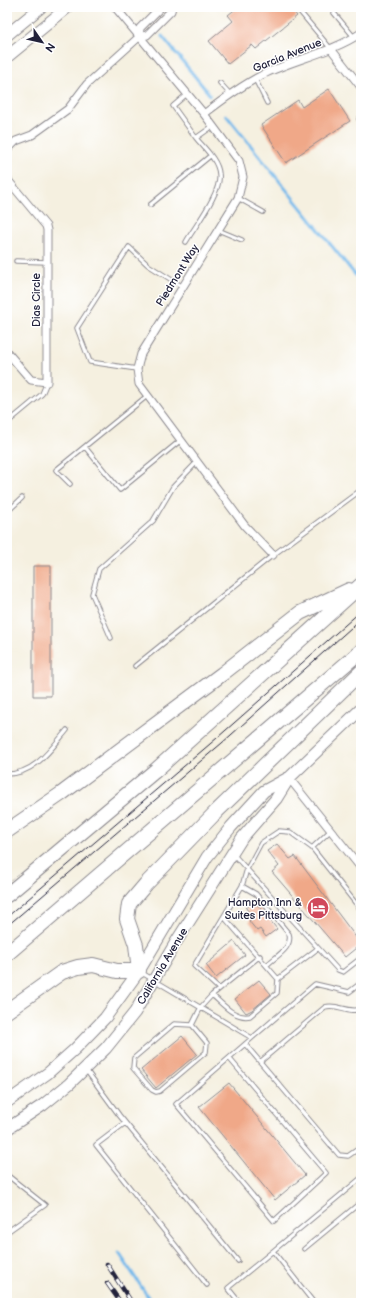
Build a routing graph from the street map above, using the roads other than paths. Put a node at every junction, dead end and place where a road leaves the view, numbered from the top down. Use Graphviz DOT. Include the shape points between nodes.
graph roads {
  1 [pos="41,7"];
  2 [pos="68,7"];
  3 [pos="115,7"];
  4 [pos="161,7"];
  5 [pos="172,7"];
  6 [pos="296,7"];
  7 [pos="334,14"];
  8 [pos="7,35"];
  9 [pos="358,35"];
  10 [pos="139,37"];
  11 [pos="331,49"];
  12 [pos="7,57"];
  13 [pos="255,79"];
  14 [pos="220,83"];
  15 [pos="361,87"];
  16 [pos="187,94"];
  17 [pos="230,94"];
  18 [pos="267,103"];
  19 [pos="204,114"];
  20 [pos="213,126"];
  21 [pos="196,138"];
  22 [pos="7,150"];
  23 [pos="210,156"];
  24 [pos="7,179"];
  25 [pos="238,198"];
  26 [pos="150,205"];
  27 [pos="263,212"];
  28 [pos="218,230"];
  29 [pos="242,240"];
  30 [pos="186,242"];
  31 [pos="16,261"];
  32 [pos="47,262"];
  33 [pos="183,286"];
  34 [pos="7,352"];
  35 [pos="137,370"];
  36 [pos="47,382"];
  37 [pos="148,396"];
  38 [pos="7,423"];
  39 [pos="181,440"];
  40 [pos="84,447"];
  41 [pos="197,462"];
  42 [pos="70,484"];
  43 [pos="361,490"];
  44 [pos="22,498"];
  45 [pos="7,512"];
  46 [pos="273,555"];
  47 [pos="361,585"];
  48 [pos="111,638"];
  49 [pos="361,651"];
  50 [pos="135,666"];
  51 [pos="361,672"];
  52 [pos="361,708"];
  53 [pos="68,730"];
  54 [pos="7,774"];
  55 [pos="289,778"];
  56 [pos="331,830"];
  57 [pos="7,831"];
  58 [pos="312,848"];
  59 [pos="232,854"];
  60 [pos="361,868"];
  61 [pos="247,869"];
  62 [pos="242,886"];
  63 [pos="7,894"];
  64 [pos="361,910"];
  65 [pos="224,917"];
  66 [pos="317,949"];
  67 [pos="7,954"];
  68 [pos="260,956"];
  69 [pos="361,958"];
  70 [pos="267,964"];
  71 [pos="139,972"];
  72 [pos="278,978"];
  73 [pos="154,980"];
  74 [pos="361,983"];
  75 [pos="219,989"];
  76 [pos="212,995"];
  77 [pos="201,1007"];
  78 [pos="361,1009"];
  79 [pos="7,1011"];
  80 [pos="192,1025"];
  81 [pos="252,1038"];
  82 [pos="245,1044"];
  83 [pos="229,1058"];
  84 [pos="260,1062"];
  85 [pos="85,1070"];
  86 [pos="7,1102"];
  87 [pos="125,1123"];
  88 [pos="7,1129"];
  89 [pos="361,1147"];
  90 [pos="7,1175"];
  91 [pos="361,1178"];
  92 [pos="361,1202"];
  93 [pos="7,1232"];
  94 [pos="304,1249"];
  95 [pos="273,1251"];
  96 [pos="238,1261"];
  97 [pos="207,1285"];
  98 [pos="240,1303"];
  99 [pos="314,1303"];
  1 -- 8 [label="main road"];
  2 -- 12 [label="main road"];
  3 -- 10 [label="street, Piedmont Way"];
  4 -- 10 [label="street" via="140,28"];
  5 -- 10 [label="street" via="172,11 147,35"];
  6 -- 11 [label="lane"];
  7 -- 9 [label="lane"];
  9 -- 11 [label="street, Garcia Avenue"];
  10 -- 16 [label="street, Piedmont Way"];
  10 -- 22 [label="street" via="87,84 68,109 32,135 16,141"];
  11 -- 13 [label="street, Garcia Avenue"];
  11 -- 15 [label="street"];
  13 -- 17 [label="street, Garcia Avenue"];
  13 -- 18 [label="lane"];
  14 -- 17 [label="lane"];
  16 -- 19 [label="street, Piedmont Way"];
  16 -- 21 [label="lane" via="172,106"];
  17 -- 19 [label="street, Garcia Avenue"];
  19 -- 20 [label="street, Piedmont Way"];
  20 -- 21 [label="lane"];
  20 -- 25 [label="street, Piedmont Way" via="239,161 244,177"];
  21 -- 23 [label="lane"];
  23 -- 26 [label="lane"];
  23 -- 30 [label="lane" via="220,174 216,191"];
  24 -- 32 [label="street, Dias Circle" via="46,226"];
  25 -- 27 [label="lane"];
  25 -- 28 [label="street, Piedmont Way"];
  28 -- 29 [label="lane"];
  28 -- 33 [label="street, Piedmont Way"];
  31 -- 32 [label="lane"];
  32 -- 36 [label="street, Dias Circle"];
  33 -- 35 [label="street, Piedmont Way" via="141,354"];
  33 -- 35 [label="lane" via="148,265 129,247 77,328 90,362"];
  34 -- 36 [label="street" via="30,380"];
  35 -- 37 [label="street" via="139,384"];
  36 -- 38 [label="lane" via="42,394"];
  37 -- 39 [label="street"];
  37 -- 40 [label="lane"];
  39 -- 40 [label="lane" via="120,490"];
  39 -- 41 [label="street"];
  40 -- 42 [label="lane" via="56,470"];
  41 -- 46 [label="street" via="245,526"];
  41 -- 48 [label="lane" via="173,487 153,522 99,569 92,594"];
  43 -- 46 [label="lane"];
  44 -- 45 [label="lane"];
  46 -- 50 [label="lane"];
  47 -- 57 [label="highway" via="300,614"];
  47 -- 63 [label="highway" via="156,770"];
  49 -- 67 [label="highway"];
  51 -- 71 [label="highway" via="217,811 130,904 127,920 136,945"];
  52 -- 55 [label="main road, California Avenue"];
  53 -- 54 [label="lane" via="27,771"];
  55 -- 56 [label="street"];
  55 -- 59 [label="main road, California Avenue" via="276,799 242,838"];
  55 -- 71 [label="main road, California Avenue" via="264,791 207,857"];
  56 -- 58 [label="lane"];
  56 -- 60 [label="street"];
  58 -- 61 [label="lane" via="290,832 279,831 261,843"];
  58 -- 64 [label="lane"];
  59 -- 61 [label="lane"];
  59 -- 73 [label="main road, California Avenue"];
  61 -- 62 [label="lane"];
  61 -- 66 [label="lane"];
  62 -- 65 [label="lane"];
  62 -- 70 [label="lane" via="256,894 291,939 287,947"];
  65 -- 68 [label="lane"];
  65 -- 75 [label="lane" via="194,966"];
  66 -- 69 [label="lane" via="343,972"];
  66 -- 72 [label="lane"];
  68 -- 70 [label="lane"];
  68 -- 75 [label="lane"];
  70 -- 72 [label="lane"];
  71 -- 73 [label="lane"];
  71 -- 79 [label="highway" via="117,971 93,965 78,967 62,972"];
  71 -- 86 [label="main road, California Avenue" via="105,1018 75,1049 48,1073"];
  72 -- 76 [label="lane" via="277,993 250,1016 233,1013"];
  73 -- 77 [label="lane"];
  73 -- 85 [label="main road, California Avenue" via="135,1012"];
  74 -- 81 [label="lane" via="349,992 315,984"];
  75 -- 76 [label="lane"];
  76 -- 77 [label="lane"];
  77 -- 80 [label="lane"];
  77 -- 81 [label="lane"];
  78 -- 84 [label="lane" via="356,1011 325,1007"];
  80 -- 80 [label="lane" via="174,1024 134,1058 133,1068 152,1090 160,1091 206,1052 207,1043"];
  81 -- 82 [label="lane"];
  82 -- 83 [label="lane"];
  82 -- 84 [label="lane"];
  83 -- 83 [label="lane" via="176,1104 274,1222 326,1173"];
  84 -- 89 [label="lane" via="339,1155 348,1156"];
  85 -- 87 [label="lane"];
  85 -- 88 [label="main road, California Avenue" via="43,1105"];
  87 -- 96 [label="lane"];
  87 -- 97 [label="lane" via="96,1145"];
  90 -- 93 [label="lane" via="45,1205"];
  91 -- 95 [label="lane"];
  92 -- 94 [label="lane"];
  95 -- 98 [label="lane" via="228,1288"];
  95 -- 99 [label="lane"];
}
